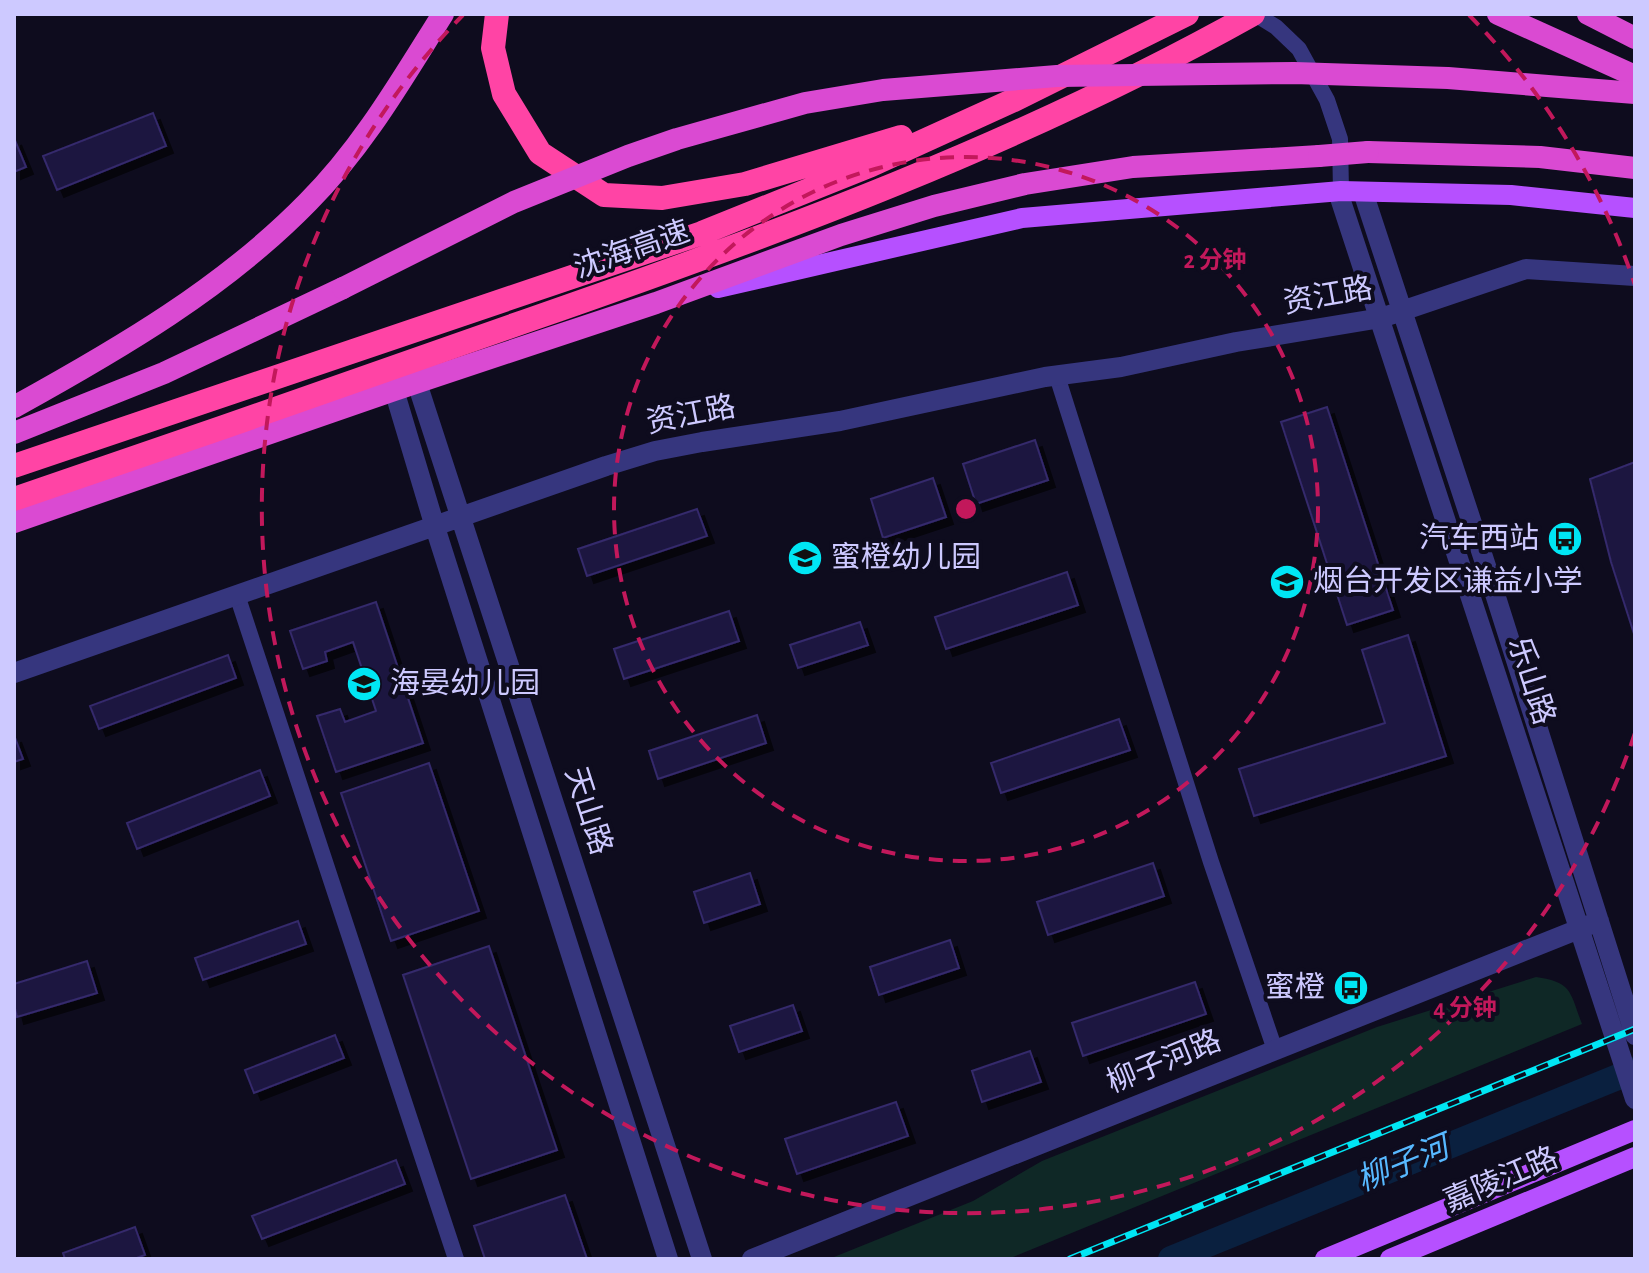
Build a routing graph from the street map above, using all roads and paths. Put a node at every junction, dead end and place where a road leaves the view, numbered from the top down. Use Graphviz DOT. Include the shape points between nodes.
graph roads {
  1 [pos="443,14"];
  2 [pos="497,14"];
  3 [pos="1187,14"];
  4 [pos="1254,14"];
  5 [pos="1498,14"];
  6 [pos="1588,14"];
  7 [pos="1635,38"];
  8 [pos="1635,76"];
  9 [pos="1635,93"];
  10 [pos="1014,100"];
  11 [pos="1635,168"];
  12 [pos="1340,192"];
  13 [pos="1363,192"];
  14 [pos="1635,208"];
  15 [pos="1635,276"];
  16 [pos="656,303"];
  17 [pos="1403,311"];
  18 [pos="1381,318"];
  19 [pos="1057,376"];
  20 [pos="417,383"];
  21 [pos="394,390"];
  22 [pos="14,407"];
  23 [pos="14,433"];
  24 [pos="14,466"];
  25 [pos="14,499"];
  26 [pos="461,518"];
  27 [pos="14,522"];
  28 [pos="435,527"];
  29 [pos="237,595"];
  30 [pos="14,673"];
  31 [pos="1589,925"];
  32 [pos="1635,1035"];
  33 [pos="1275,1050"];
  34 [pos="1635,1099"];
  35 [pos="1635,1130"];
  36 [pos="1635,1157"];
  37 [pos="456,1259"];
  38 [pos="668,1259"];
  39 [pos="702,1259"];
  40 [pos="752,1259"];
  41 [pos="1325,1259"];
  42 [pos="1390,1259"];
  1 -- 22 [label="highway" via="371,127 309,201 240,264 170,316"];
  2 -- 10 [label="highway" via="493,48 504,94 540,153 604,195 662,198 745,184"];
  3 -- 10 [label="highway, 沈海高速, bridge"];
  4 -- 12 [label="street" via="1299,49 1327,100 1340,139"];
  4 -- 25 [label="highway, 沈海高速, bridge" via="1024,129 709,257"];
  5 -- 8 [label="highway"];
  6 -- 7 [label="highway"];
  9 -- 23 [label="highway, bridge" via="1448,78 1294,73 1057,76 883,90 805,103 677,139 514,202 164,373"];
  10 -- 24 [label="highway, 沈海高速" via="702,233"];
  11 -- 16 [label="highway, bridge" via="1540,157 1368,152 1133,167 1025,184 934,206"];
  12 -- 13 [label="main road"];
  12 -- 16 [label="main road" via="1022,218"];
  12 -- 18 [label="street, 乐山路"];
  13 -- 14 [label="main road" via="1511,195"];
  13 -- 17 [label="street, 乐山路"];
  15 -- 17 [label="street, 资江路" via="1526,269"];
  16 -- 20 [label="highway"];
  17 -- 18 [label="street, 资江路"];
  17 -- 31 [label="street, 乐山路"];
  18 -- 19 [label="street, 资江路"];
  18 -- 31 [label="street, 乐山路"];
  19 -- 26 [label="street, 资江路" via="840,421 655,451"];
  19 -- 33 [label="street"];
  20 -- 21 [label="highway"];
  20 -- 26 [label="street, 天山路"];
  21 -- 27 [label="highway"];
  21 -- 28 [label="street, 天山路"];
  26 -- 28 [label="street, 资江路"];
  26 -- 39 [label="street, 天山路"];
  28 -- 29 [label="street, 资江路"];
  28 -- 38 [label="street, 天山路"];
  29 -- 30 [label="street, 资江路"];
  29 -- 37 [label="street"];
  31 -- 32 [label="street, 乐山路"];
  31 -- 33 [label="street, 柳子河路"];
  31 -- 34 [label="street, 乐山路" via="1608,1022"];
  33 -- 40 [label="street, 柳子河路"];
  35 -- 41 [label="main road, 嘉陵江路"];
  36 -- 42 [label="main road, 嘉陵江路"];
}
